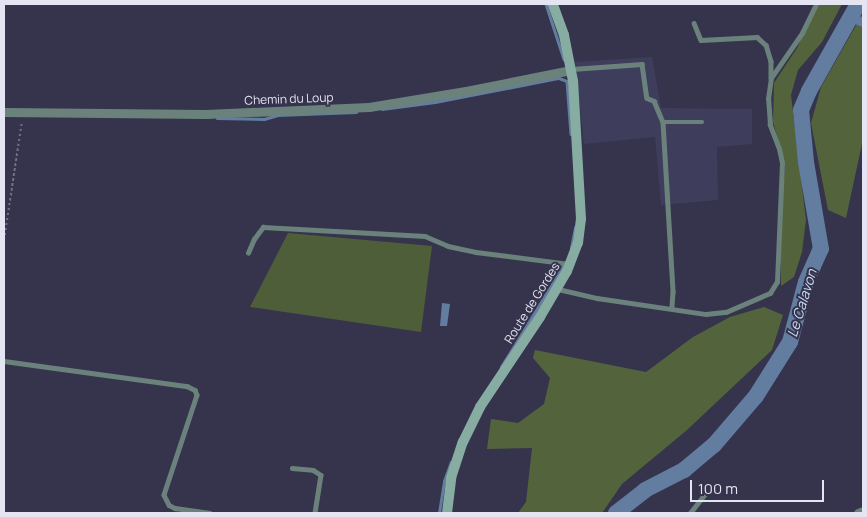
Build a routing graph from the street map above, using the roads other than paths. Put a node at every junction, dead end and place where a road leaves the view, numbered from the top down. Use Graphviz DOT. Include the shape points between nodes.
graph roads {
  1 [pos="553,4"];
  2 [pos="816,4"];
  3 [pos="694,23"];
  4 [pos="571,70"];
  5 [pos="771,78"];
  6 [pos="4,112"];
  7 [pos="663,122"];
  8 [pos="702,122"];
  9 [pos="248,253"];
  10 [pos="570,264"];
  11 [pos="557,288"];
  12 [pos="672,308"];
  13 [pos="4,361"];
  14 [pos="292,468"];
  15 [pos="705,494"];
  16 [pos="863,511"];
  17 [pos="210,513"];
  18 [pos="315,513"];
  19 [pos="447,513"];
  20 [pos="690,513"];
  21 [pos="858,513"];
  1 -- 4 [label="street, Route de Gordes"];
  2 -- 5 [label="lane" via="802,34"];
  3 -- 5 [label="lane" via="701,40 757,37 766,45 771,61"];
  4 -- 6 [label="street, Chemin du Loup" via="370,107 206,114"];
  4 -- 7 [label="lane" via="642,64 647,98 654,101"];
  4 -- 10 [label="street, Route de Gordes" via="581,219 578,243"];
  5 -- 12 [label="lane" via="768,99 770,125 782,163 777,282 770,293 726,312 706,314"];
  7 -- 8 [label="lane"];
  7 -- 12 [label="lane"];
  9 -- 10 [label="lane" via="263,227 425,236 448,246 476,252"];
  10 -- 11 [label="street, Route de Gordes"];
  11 -- 12 [label="lane" via="597,298"];
  11 -- 19 [label="street, Route de Gordes" via="480,407 463,442 451,478"];
  13 -- 17 [label="lane" via="187,386 195,390 197,395 164,495 169,505 175,508"];
  14 -- 18 [label="lane" via="312,470 321,475"];
  15 -- 20 [label="lane"];
  16 -- 21 [label="street"];
}
